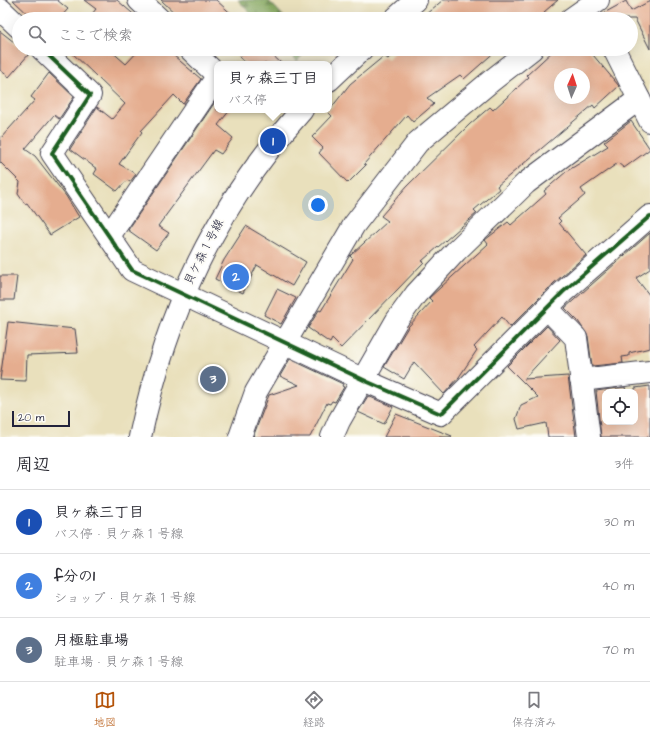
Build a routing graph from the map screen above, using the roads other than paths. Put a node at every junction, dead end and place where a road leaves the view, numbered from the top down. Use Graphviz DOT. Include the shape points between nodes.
graph roads {
  1 [pos="139,0"];
  2 [pos="416,0"];
  3 [pos="596,7"];
  4 [pos="0,9"];
  5 [pos="152,12"];
  6 [pos="403,12"];
  7 [pos="586,12"];
  8 [pos="12,20"];
  9 [pos="49,56"];
  10 [pos="197,56"];
  11 [pos="355,56"];
  12 [pos="523,56"];
  13 [pos="618,56"];
  14 [pos="214,73"];
  15 [pos="332,77"];
  16 [pos="214,80"];
  17 [pos="639,99"];
  18 [pos="300,113"];
  19 [pos="650,121"];
  20 [pos="650,216"];
  21 [pos="109,236"];
  22 [pos="183,295"];
  23 [pos="547,308"];
  24 [pos="284,342"];
  25 [pos="650,372"];
  26 [pos="362,379"];
  27 [pos="582,380"];
  28 [pos="140,437"];
  29 [pos="240,437"];
  30 [pos="332,437"];
  31 [pos="589,437"];
  1 -- 5 [label="street"];
  2 -- 6 [label="street"];
  3 -- 7 [label="street"];
  4 -- 8 [label="street"];
  9 -- 21 [label="street" via="90,94 52,153"];
  10 -- 14 [label="street"];
  11 -- 15 [label="street"];
  12 -- 24 [label="street" via="418,142 354,225"];
  13 -- 17 [label="street"];
  16 -- 21 [label="street"];
  17 -- 19 [label="street"];
  17 -- 26 [label="street" via="526,183 456,251 416,294 397,320"];
  18 -- 22 [label="street, 貝ケ森１号線" via="216,225"];
  20 -- 23 [label="street"];
  21 -- 22 [label="street" via="132,270"];
  22 -- 24 [label="street"];
  22 -- 28 [label="street, 貝ケ森１号線" via="154,375"];
  23 -- 26 [label="street" via="441,414"];
  23 -- 27 [label="street" via="576,338"];
  24 -- 26 [label="street"];
  24 -- 29 [label="street" via="256,392"];
  25 -- 27 [label="street"];
  26 -- 30 [label="street"];
  27 -- 31 [label="street"];
}
